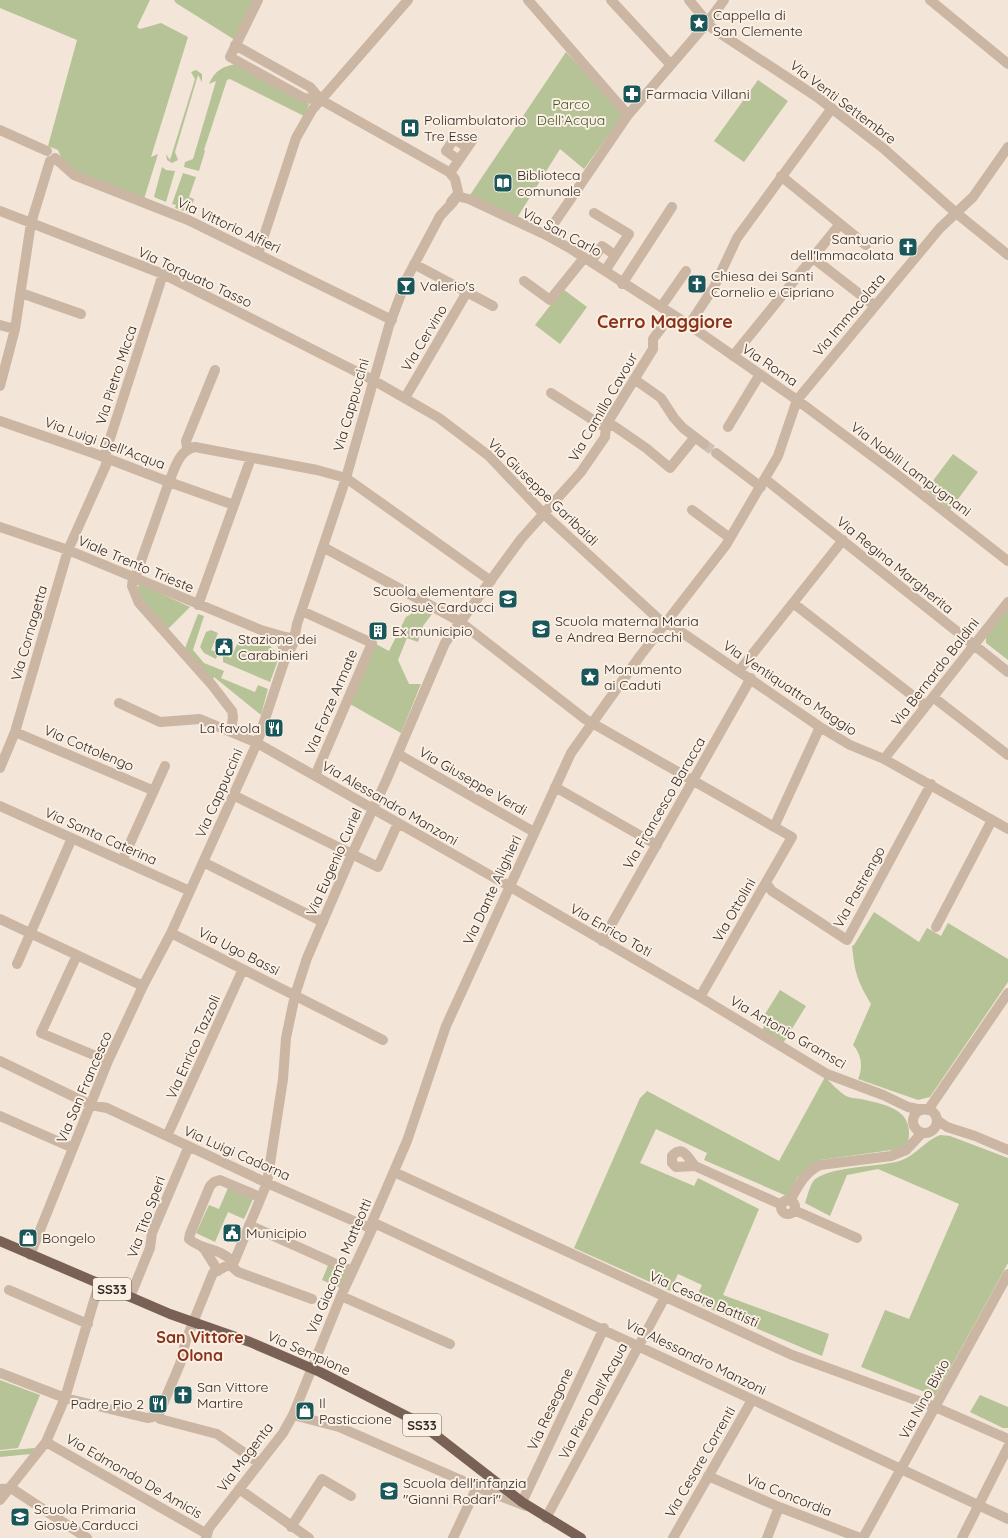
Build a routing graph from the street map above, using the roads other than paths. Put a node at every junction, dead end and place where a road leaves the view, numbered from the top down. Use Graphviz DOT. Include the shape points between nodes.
graph roads {
  1 [pos="258,0"];
  2 [pos="408,0"];
  3 [pos="528,0"];
  4 [pos="611,0"];
  5 [pos="689,0"];
  6 [pos="724,0"];
  7 [pos="930,0"];
  8 [pos="707,23"];
  9 [pos="235,45"];
  10 [pos="1008,64"];
  11 [pos="671,65"];
  12 [pos="321,100"];
  13 [pos="832,108"];
  14 [pos="628,115"];
  15 [pos="0,130"];
  16 [pos="474,138"];
  17 [pos="467,147"];
  18 [pos="1008,147"];
  19 [pos="52,159"];
  20 [pos="459,160"];
  21 [pos="450,173"];
  22 [pos="781,176"];
  23 [pos="457,198"];
  24 [pos="672,207"];
  25 [pos="0,211"];
  26 [pos="955,212"];
  27 [pos="594,214"];
  28 [pos="31,223"];
  29 [pos="840,224"];
  30 [pos="546,235"];
  31 [pos="866,245"];
  32 [pos="258,254"];
  33 [pos="615,255"];
  34 [pos="1008,255"];
  35 [pos="813,258"];
  36 [pos="587,260"];
  37 [pos="414,264"];
  38 [pos="605,271"];
  39 [pos="686,271"];
  40 [pos="163,274"];
  41 [pos="524,282"];
  42 [pos="622,284"];
  43 [pos="467,292"];
  44 [pos="20,294"];
  45 [pos="493,306"];
  46 [pos="875,306"];
  47 [pos="661,307"];
  48 [pos="81,314"];
  49 [pos="672,314"];
  50 [pos="392,320"];
  51 [pos="0,325"];
  52 [pos="689,325"];
  53 [pos="15,329"];
  54 [pos="733,356"];
  55 [pos="215,370"];
  56 [pos="760,374"];
  57 [pos="634,379"];
  58 [pos="373,380"];
  59 [pos="0,386"];
  60 [pos="551,393"];
  61 [pos="405,398"];
  62 [pos="797,400"];
  63 [pos="0,421"];
  64 [pos="606,425"];
  65 [pos="728,427"];
  66 [pos="695,437"];
  67 [pos="704,444"];
  68 [pos="187,448"];
  69 [pos="716,453"];
  70 [pos="106,458"];
  71 [pos="251,458"];
  72 [pos="346,478"];
  73 [pos="169,482"];
  74 [pos="763,483"];
  75 [pos="234,505"];
  76 [pos="692,510"];
  77 [pos="544,514"];
  78 [pos="0,527"];
  79 [pos="730,538"];
  80 [pos="843,540"];
  81 [pos="323,547"];
  82 [pos="68,550"];
  83 [pos="1008,561"];
  84 [pos="134,578"];
  85 [pos="490,581"];
  86 [pos="1008,602"];
  87 [pos="793,603"];
  88 [pos="198,605"];
  89 [pos="302,611"];
  90 [pos="459,621"];
  91 [pos="664,624"];
  92 [pos="287,643"];
  93 [pos="974,645"];
  94 [pos="739,670"];
  95 [pos="1008,672"];
  96 [pos="751,678"];
  97 [pos="933,697"];
  98 [pos="119,703"];
  99 [pos="926,706"];
  100 [pos="591,722"];
  101 [pos="820,727"];
  102 [pos="15,732"];
  103 [pos="231,732"];
  104 [pos="257,743"];
  105 [pos="398,754"];
  106 [pos="1008,755"];
  107 [pos="884,759"];
  108 [pos="165,766"];
  109 [pos="0,768"];
  110 [pos="315,776"];
  111 [pos="693,780"];
  112 [pos="931,784"];
  113 [pos="555,787"];
  114 [pos="152,790"];
  115 [pos="233,795"];
  116 [pos="0,806"];
  117 [pos="373,809"];
  118 [pos="992,820"];
  119 [pos="398,823"];
  120 [pos="774,827"];
  121 [pos="1008,830"];
  122 [pos="534,832"];
  123 [pos="72,838"];
  124 [pos="657,845"];
  125 [pos="352,854"];
  126 [pos="122,861"];
  127 [pos="204,862"];
  128 [pos="766,883"];
  129 [pos="509,886"];
  130 [pos="190,891"];
  131 [pos="0,919"];
  132 [pos="323,922"];
  133 [pos="936,927"];
  134 [pos="30,933"];
  135 [pos="171,933"];
  136 [pos="602,941"];
  137 [pos="77,956"];
  138 [pos="17,964"];
  139 [pos="243,969"];
  140 [pos="143,986"];
  141 [pos="1008,993"];
  142 [pos="295,995"];
  143 [pos="700,997"];
  144 [pos="383,1040"];
  145 [pos="0,1061"];
  146 [pos="108,1061"];
  147 [pos="91,1104"];
  148 [pos="908,1107"];
  149 [pos="0,1116"];
  150 [pos="931,1117"];
  151 [pos="913,1118"];
  152 [pos="919,1132"];
  153 [pos="167,1136"];
  154 [pos="189,1146"];
  155 [pos="74,1148"];
  156 [pos="1008,1150"];
  157 [pos="695,1166"];
  158 [pos="394,1174"];
  159 [pos="267,1183"];
  160 [pos="260,1197"];
  161 [pos="789,1205"];
  162 [pos="249,1225"];
  163 [pos="372,1225"];
  164 [pos="857,1238"];
  165 [pos="0,1241"];
  166 [pos="200,1246"];
  167 [pos="30,1255"];
  168 [pos="231,1263"];
  169 [pos="218,1271"];
  170 [pos="352,1271"];
  171 [pos="1008,1274"];
  172 [pos="99,1284"];
  173 [pos="9,1290"];
  174 [pos="341,1296"];
  175 [pos="130,1297"];
  176 [pos="665,1297"];
  177 [pos="312,1299"];
  178 [pos="194,1321"];
  179 [pos="88,1324"];
  180 [pos="604,1328"];
  181 [pos="450,1344"];
  182 [pos="639,1345"];
  183 [pos="311,1368"];
  184 [pos="0,1373"];
  185 [pos="65,1398"];
  186 [pos="752,1400"];
  187 [pos="936,1407"];
  188 [pos="293,1415"];
  189 [pos="156,1419"];
  190 [pos="1008,1439"];
  191 [pos="46,1442"];
  192 [pos="1008,1447"];
  193 [pos="260,1463"];
  194 [pos="902,1468"];
  195 [pos="708,1476"];
  196 [pos="477,1487"];
  197 [pos="11,1488"];
  198 [pos="0,1489"];
  199 [pos="239,1489"];
  200 [pos="351,1496"];
  201 [pos="0,1500"];
  202 [pos="522,1502"];
  203 [pos="979,1505"];
  204 [pos="780,1507"];
  205 [pos="531,1508"];
  206 [pos="546,1518"];
  207 [pos="1008,1519"];
  208 [pos="291,1527"];
  209 [pos="207,1536"];
  210 [pos="87,1538"];
  211 [pos="309,1538"];
  212 [pos="453,1538"];
  213 [pos="581,1538"];
  214 [pos="673,1538"];
  215 [pos="767,1538"];
  216 [pos="860,1538"];
  217 [pos="863,1538"];
  218 [pos="962,1538"];
  1 -- 9 [label="street"];
  2 -- 12 [label="street"];
  3 -- 14 [label="street"];
  4 -- 11 [label="street"];
  5 -- 8 [label="street, Via Venti Settembre"];
  6 -- 8 [label="street"];
  7 -- 10 [label="street"];
  8 -- 11 [label="street"];
  8 -- 13 [label="street, Via Venti Settembre"];
  9 -- 12 [label="street" via="310,87"];
  9 -- 12 [label="street" via="230,57 304,98"];
  11 -- 14 [label="street"];
  12 -- 21 [label="street"];
  12 -- 32 [label="street" via="312,110 296,138"];
  13 -- 22 [label="street"];
  13 -- 26 [label="street, Via Venti Settembre" via="883,148"];
  14 -- 30 [label="street"];
  15 -- 19 [label="street, Via Vittorio Alfieri" via="46,151 53,151"];
  16 -- 17 [label="street"];
  17 -- 20 [label="street"];
  17 -- 20 [label="street" via="454,139 446,151"];
  18 -- 26 [label="street, Via Immacolata" via="973,197"];
  19 -- 28 [label="street"];
  19 -- 32 [label="street, Via Vittorio Alfieri" via="74,175 188,220"];
  20 -- 21 [label="street"];
  21 -- 23 [label="street" via="455,179"];
  22 -- 29 [label="street"];
  22 -- 52 [label="street" via="737,238 714,287"];
  23 -- 30 [label="street, Via San Carlo"];
  23 -- 37 [label="street, Via Cappuccini" via="440,216"];
  24 -- 42 [label="street"];
  25 -- 28 [label="street, Via Torquato Tasso"];
  26 -- 34 [label="street, Via Venti Settembre"];
  26 -- 46 [label="street, Via Immacolata"];
  27 -- 33 [label="street" via="628,234"];
  28 -- 40 [label="street, Via Torquato Tasso"];
  28 -- 44 [label="street"];
  29 -- 31 [label="street"];
  29 -- 35 [label="street"];
  30 -- 36 [label="street, Via San Carlo"];
  32 -- 50 [label="street, Via Vittorio Alfieri"];
  33 -- 36 [label="street" via="602,246"];
  33 -- 38 [label="street"];
  35 -- 46 [label="street"];
  35 -- 54 [label="street"];
  36 -- 38 [label="street, Via San Carlo"];
  36 -- 41 [label="street" via="550,300"];
  37 -- 43 [label="street"];
  37 -- 50 [label="street, Via Cappuccini"];
  38 -- 42 [label="street, Via San Carlo"];
  39 -- 47 [label="street"];
  40 -- 58 [label="street, Via Torquato Tasso"];
  40 -- 70 [label="street, Via Pietro Micca" via="106,451"];
  42 -- 47 [label="street, Via San Carlo"];
  43 -- 45 [label="street"];
  43 -- 61 [label="street, Via Cervino"];
  44 -- 48 [label="street"];
  44 -- 53 [label="street"];
  46 -- 62 [label="street, Via Immacolata"];
  47 -- 49 [label="street, Via San Carlo"];
  49 -- 52 [label="street, Via San Carlo"];
  49 -- 57 [label="street, Via Camillo Cavour" via="654,339 653,349"];
  50 -- 58 [label="street, Via Cappuccini"];
  51 -- 53 [label="street"];
  52 -- 54 [label="street, Via Roma"];
  53 -- 59 [label="street"];
  54 -- 56 [label="street, Via Roma"];
  55 -- 68 [label="street, Via Luigi Dell'Acqua" via="186,441"];
  56 -- 62 [label="street, Via Roma"];
  56 -- 65 [label="street"];
  57 -- 64 [label="street, Via Camillo Cavour"];
  57 -- 66 [label="street" via="661,398 674,418"];
  58 -- 61 [label="street, Via Giuseppe Garibaldi"];
  58 -- 72 [label="street, Via Cappuccini"];
  60 -- 64 [label="street" via="601,425"];
  61 -- 77 [label="street, Via Giuseppe Garibaldi" via="439,418 489,456"];
  62 -- 74 [label="street, Via Dante Alighieri" via="778,456"];
  62 -- 83 [label="street, Via Nobili Lampugnani"];
  63 -- 70 [label="street, Via Luigi Dell'Acqua"];
  64 -- 66 [label="street" via="614,426 670,468"];
  64 -- 77 [label="street, Via Camillo Cavour" via="605,437 581,472"];
  66 -- 67 [label="street"];
  68 -- 71 [label="street" via="196,447"];
  68 -- 73 [label="street, Via Luigi Dell'Acqua"];
  69 -- 74 [label="street, Via Regina Margherita"];
  70 -- 73 [label="street, Via Luigi Dell'Acqua"];
  70 -- 82 [label="street, Via Pietro Micca" via="106,465"];
  71 -- 72 [label="street"];
  71 -- 75 [label="street"];
  72 -- 81 [label="street, Via Cappuccini"];
  72 -- 85 [label="street"];
  73 -- 75 [label="street"];
  73 -- 84 [label="street"];
  74 -- 79 [label="street, Via Dante Alighieri"];
  74 -- 80 [label="street, Via Regina Margherita"];
  75 -- 88 [label="street"];
  76 -- 79 [label="street"];
  77 -- 85 [label="street, Via Camillo Cavour" via="521,539"];
  77 -- 91 [label="street, Via Giuseppe Garibaldi"];
  78 -- 82 [label="street, Viale Trento Trieste"];
  79 -- 91 [label="street, Via Dante Alighieri"];
  80 -- 87 [label="street"];
  80 -- 93 [label="street, Via Regina Margherita"];
  81 -- 89 [label="street, Via Cappuccini"];
  81 -- 90 [label="street"];
  82 -- 84 [label="street, Viale Trento Trieste"];
  82 -- 102 [label="street, Via Cornagetta"];
  84 -- 88 [label="street, Viale Trento Trieste"];
  84 -- 103 [label="street" via="132,586 139,603 232,711 234,717"];
  85 -- 90 [label="street, Via Eugenio Curiel"];
  86 -- 93 [label="street, Via Bernardo Baldini"];
  87 -- 94 [label="street"];
  87 -- 99 [label="street"];
  88 -- 92 [label="street, Viale Trento Trieste"];
  89 -- 92 [label="street, Via Cappuccini"];
  89 -- 110 [label="street, Via Forze Armate" via="372,643"];
  90 -- 100 [label="street"];
  90 -- 105 [label="street, Via Eugenio Curiel" via="445,642"];
  91 -- 94 [label="street, Via Ventiquattro Maggio" via="672,625"];
  91 -- 100 [label="street, Via Dante Alighieri"];
  92 -- 104 [label="street, Via Cappuccini" via="284,662"];
  93 -- 95 [label="street, Via Regina Margherita"];
  93 -- 97 [label="street, Via Bernardo Baldini"];
  94 -- 96 [label="street, Via Ventiquattro Maggio"];
  96 -- 101 [label="street, Via Ventiquattro Maggio"];
  96 -- 111 [label="street, Via Francesco Baracca"];
  97 -- 99 [label="street, Via Bernardo Baldini"];
  97 -- 106 [label="street"];
  98 -- 103 [label="street, Via Alessandro Manzoni" via="160,722 200,719"];
  99 -- 107 [label="street, Via Bernardo Baldini"];
  100 -- 111 [label="street"];
  100 -- 113 [label="street, Via Dante Alighieri" via="571,753"];
  101 -- 107 [label="street, Via Ventiquattro Maggio" via="850,745"];
  101 -- 120 [label="street"];
  102 -- 109 [label="street, Via Cornagetta"];
  102 -- 114 [label="street, Via Cottolengo"];
  103 -- 104 [label="street, Via Alessandro Manzoni"];
  104 -- 110 [label="street, Via Alessandro Manzoni"];
  104 -- 115 [label="street, Via Cappuccini"];
  105 -- 117 [label="street, Via Eugenio Curiel"];
  105 -- 122 [label="street, Via Giuseppe Verdi"];
  107 -- 112 [label="street, Via Ventiquattro Maggio"];
  108 -- 114 [label="street"];
  110 -- 117 [label="street, Via Alessandro Manzoni"];
  111 -- 120 [label="street"];
  111 -- 124 [label="street, Via Francesco Baracca"];
  112 -- 118 [label="street, Via Ventiquattro Maggio"];
  112 -- 128 [label="street, Via Pastrengo" via="847,940 772,891"];
  113 -- 122 [label="street, Via Dante Alighieri"];
  113 -- 124 [label="street"];
  114 -- 126 [label="street"];
  115 -- 125 [label="street"];
  115 -- 127 [label="street, Via Cappuccini"];
  116 -- 123 [label="street, Via Santa Caterina"];
  117 -- 119 [label="street, Via Alessandro Manzoni"];
  117 -- 125 [label="street, Via Eugenio Curiel"];
  118 -- 121 [label="street, Via Ventiquattro Maggio"];
  118 -- 133 [label="street"];
  119 -- 125 [label="street" via="378,867"];
  119 -- 129 [label="street, Via Alessandro Manzoni"];
  120 -- 128 [label="street, Via Ottolini" via="792,837"];
  122 -- 129 [label="street, Via Dante Alighieri"];
  123 -- 126 [label="street, Via Santa Caterina"];
  123 -- 134 [label="street"];
  124 -- 136 [label="street, Via Francesco Baracca"];
  125 -- 132 [label="street, Via Eugenio Curiel"];
  126 -- 130 [label="street, Via Santa Caterina"];
  127 -- 130 [label="street, Via Cappuccini"];
  127 -- 132 [label="street"];
  128 -- 143 [label="street, Via Ottolini"];
  129 -- 136 [label="street, Via Enrico Toti"];
  129 -- 158 [label="street, Via Dante Alighieri" via="446,1026"];
  130 -- 135 [label="street, Via Cappuccini"];
  131 -- 134 [label="street"];
  132 -- 142 [label="street, Via Eugenio Curiel"];
  134 -- 137 [label="street"];
  134 -- 138 [label="street"];
  135 -- 139 [label="street, Via Ugo Bassi"];
  135 -- 140 [label="street, Via San Francesco"];
  136 -- 143 [label="street, Via Enrico Toti"];
  137 -- 140 [label="street"];
  137 -- 146 [label="street" via="40,1032"];
  139 -- 142 [label="street, Via Ugo Bassi"];
  139 -- 153 [label="street, Via Enrico Tazzoli"];
  140 -- 146 [label="street, Via San Francesco"];
  141 -- 150 [label="street" via="935,1101"];
  142 -- 144 [label="street, Via Ugo Bassi"];
  142 -- 159 [label="street, Via Eugenio Curiel" via="286,1038"];
  143 -- 148 [label="street, Via Antonio Gramsci" via="827,1074 883,1094"];
  145 -- 147 [label="street, Via Luigi Cadorna"];
  146 -- 147 [label="street, Via San Francesco"];
  147 -- 153 [label="street, Via Luigi Cadorna" via="107,1108"];
  147 -- 155 [label="street, Via San Francesco"];
  148 -- 150 [label="street, Via Antonio Gramsci"];
  148 -- 151 [label="street"];
  149 -- 155 [label="street"];
  150 -- 151 [label="street, Via Antonio Gramsci" via="916,1113"];
  150 -- 152 [label="street, Via Antonio Gramsci" via="928,1133"];
  150 -- 156 [label="street, Via Antonio Gramsci" via="947,1127 966,1132"];
  151 -- 152 [label="street" via="913,1125"];
  152 -- 161 [label="street" via="906,1150 891,1156 813,1168 800,1181"];
  153 -- 154 [label="street, Via Luigi Cadorna"];
  154 -- 159 [label="street, Via Luigi Cadorna"];
  154 -- 175 [label="street, Via Tito Speri" via="152,1233 150,1248"];
  155 -- 167 [label="street, Via San Francesco"];
  157 -- 161 [label="street"];
  158 -- 163 [label="street, Via Giacomo Matteotti"];
  158 -- 176 [label="street, Via Cesare Battisti"];
  159 -- 160 [label="street, Via Eugenio Curiel"];
  159 -- 163 [label="street, Via Luigi Cadorna"];
  160 -- 162 [label="street, Via Eugenio Curiel"];
  160 -- 166 [label="street" via="220,1180 212,1184 189,1237"];
  161 -- 164 [label="street"];
  162 -- 168 [label="street, Via Eugenio Curiel"];
  162 -- 170 [label="street"];
  163 -- 170 [label="street, Via Giacomo Matteotti"];
  163 -- 180 [label="street, Via Alessandro Manzoni"];
  165 -- 167 [label="main road, Via Sempione / SS33"];
  166 -- 168 [label="street" via="220,1252"];
  166 -- 169 [label="street"];
  167 -- 172 [label="main road, Via Sempione / SS33"];
  168 -- 169 [label="street"];
  168 -- 177 [label="street" via="238,1272"];
  169 -- 178 [label="street" via="213,1273"];
  170 -- 174 [label="street, Via Giacomo Matteotti"];
  171 -- 187 [label="street, Via Nino Bixio"];
  172 -- 175 [label="main road, Via Sempione / SS33"];
  172 -- 179 [label="street"];
  173 -- 179 [label="street"];
  174 -- 181 [label="street"];
  174 -- 183 [label="street, Via Giacomo Matteotti"];
  175 -- 178 [label="main road, Via Sempione / SS33"];
  176 -- 182 [label="street, Via Piero Dell'Acqua"];
  176 -- 187 [label="street, Via Cesare Battisti" via="792,1355"];
  178 -- 183 [label="main road, Via Sempione / SS33"];
  178 -- 189 [label="street" via="180,1364"];
  179 -- 185 [label="street"];
  180 -- 182 [label="street, Via Alessandro Manzoni"];
  180 -- 202 [label="street, Via Resegone"];
  182 -- 186 [label="street, Via Alessandro Manzoni"];
  182 -- 206 [label="street, Via Piero Dell'Acqua"];
  183 -- 188 [label="street, Via Magenta"];
  183 -- 202 [label="main road, Via Sempione / SS33" via="420,1423"];
  184 -- 185 [label="street"];
  185 -- 189 [label="street"];
  185 -- 191 [label="street"];
  186 -- 194 [label="street, Via Alessandro Manzoni"];
  186 -- 195 [label="street, Via Cesare Correnti"];
  187 -- 190 [label="street, Via Cesare Battisti"];
  187 -- 194 [label="street, Via Nino Bixio"];
  188 -- 193 [label="street, Via Magenta"];
  188 -- 196 [label="street" via="339,1427"];
  189 -- 193 [label="street" via="217,1434"];
  191 -- 197 [label="street"];
  191 -- 209 [label="street, Via Edmondo De Amicis"];
  192 -- 203 [label="street"];
  193 -- 199 [label="street, Via Magenta"];
  194 -- 203 [label="street, Via Alessandro Manzoni"];
  194 -- 217 [label="street, Via Nino Bixio"];
  195 -- 204 [label="street, Via Concordia"];
  195 -- 214 [label="street, Via Cesare Correnti"];
  196 -- 205 [label="street"];
  196 -- 212 [label="street"];
  197 -- 198 [label="street"];
  197 -- 201 [label="street"];
  197 -- 210 [label="street"];
  199 -- 208 [label="street"];
  199 -- 209 [label="street, Via Magenta" via="209,1528"];
  200 -- 208 [label="street" via="322,1479"];
  202 -- 205 [label="main road, Via Sempione / SS33"];
  203 -- 207 [label="street, Via Alessandro Manzoni"];
  203 -- 218 [label="street"];
  204 -- 215 [label="street"];
  204 -- 216 [label="street, Via Concordia"];
  205 -- 206 [label="main road, Via Sempione / SS33"];
  206 -- 213 [label="main road, Via Sempione / SS33"];
  208 -- 211 [label="street"];
}
